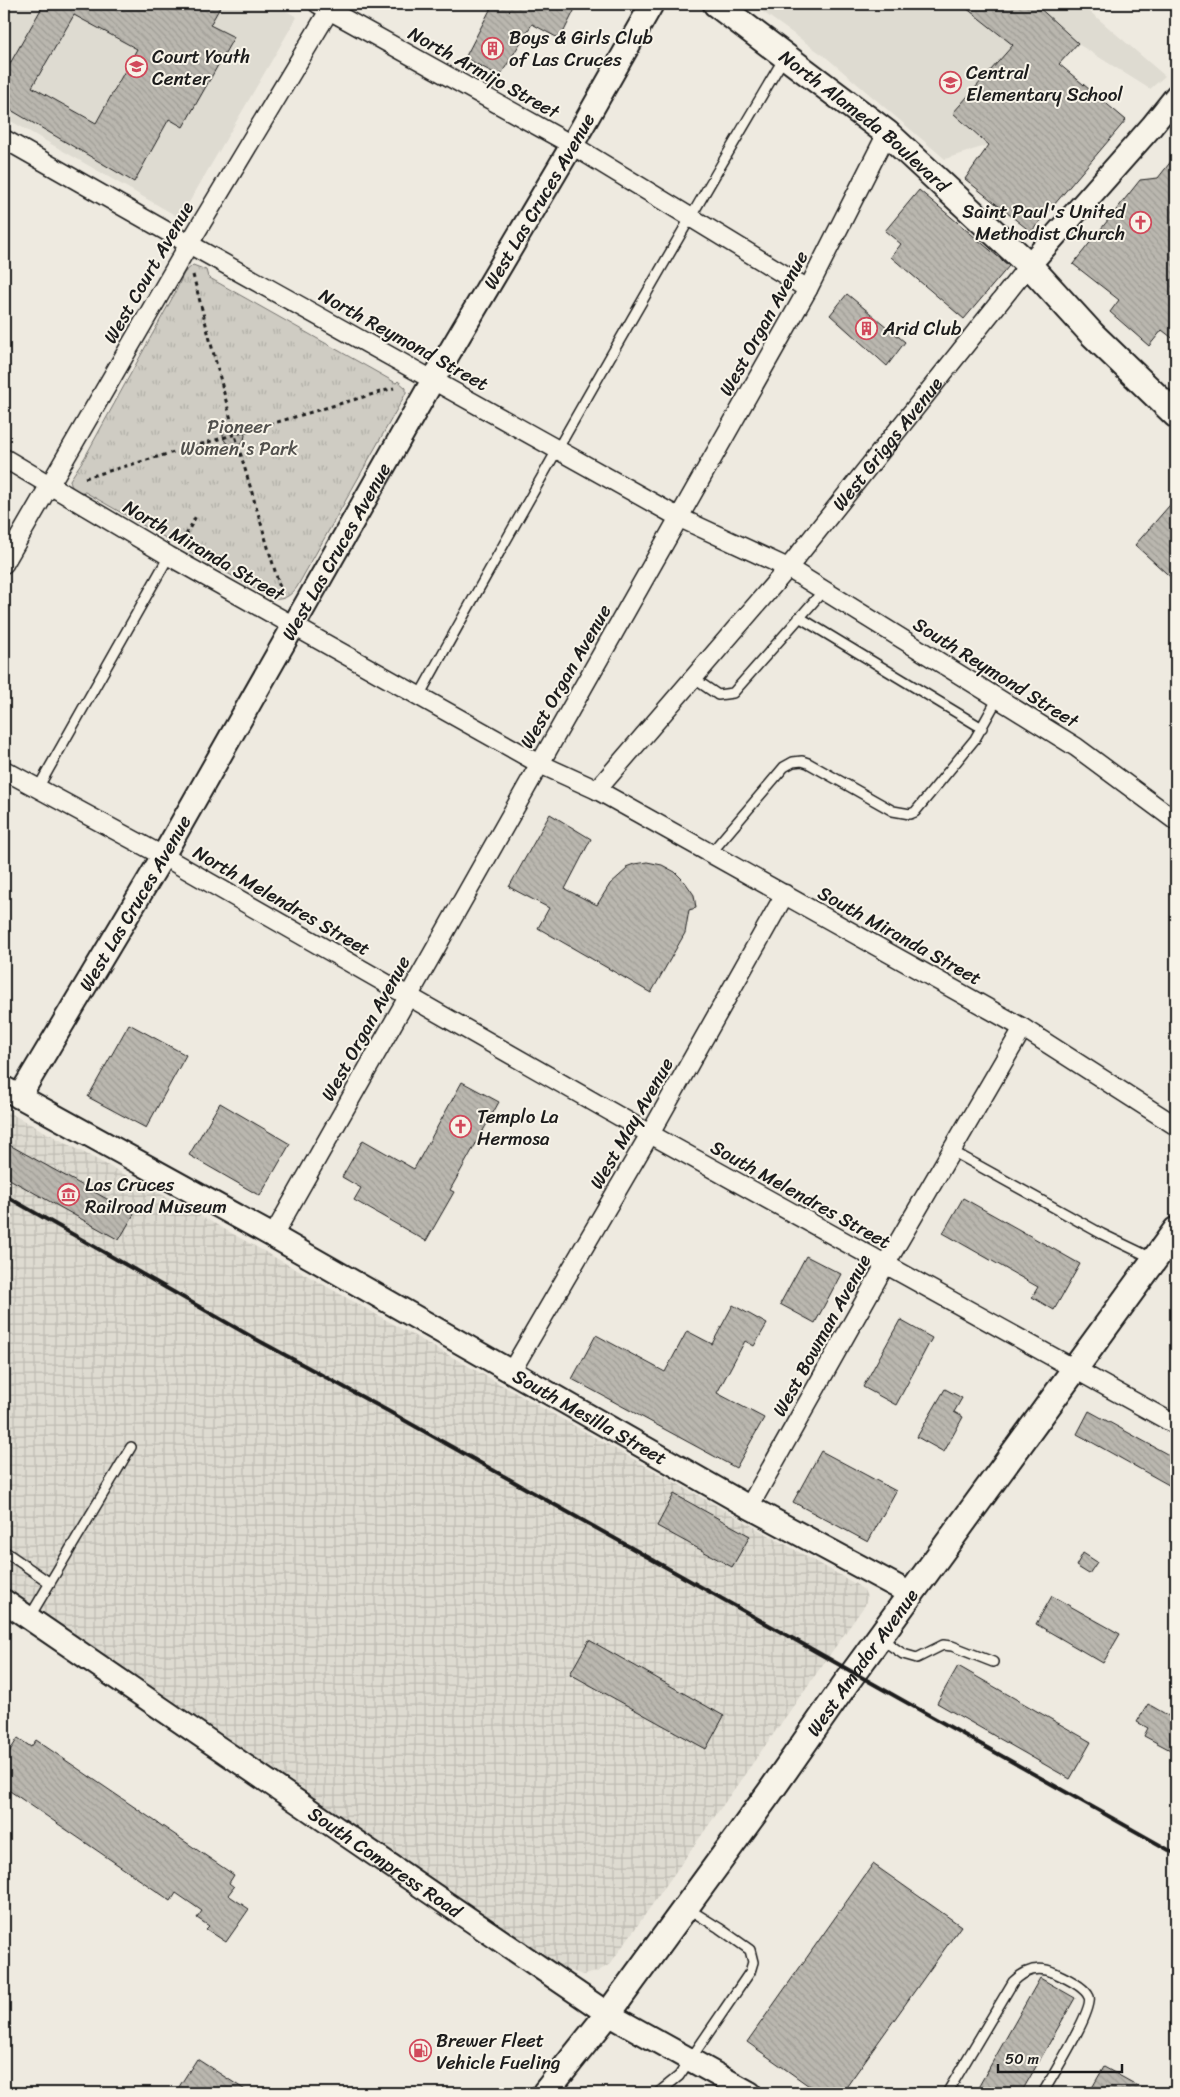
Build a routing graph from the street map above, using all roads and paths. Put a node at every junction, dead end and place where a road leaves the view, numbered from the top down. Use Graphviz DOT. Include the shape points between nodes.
graph roads {
  1 [pos="652,4"];
  2 [pos="716,4"];
  3 [pos="327,6"];
  4 [pos="786,56"];
  5 [pos="1176,96"];
  6 [pos="887,133"];
  7 [pos="4,139"];
  8 [pos="572,145"];
  9 [pos="691,218"];
  10 [pos="189,244"];
  11 [pos="1029,265"];
  12 [pos="193,275"];
  13 [pos="808,289"];
  14 [pos="433,380"];
  15 [pos="394,388"];
  16 [pos="1176,415"];
  17 [pos="235,435"];
  18 [pos="557,449"];
  19 [pos="4,458"];
  20 [pos="85,478"];
  21 [pos="49,484"];
  22 [pos="197,514"];
  23 [pos="680,518"];
  24 [pos="186,535"];
  25 [pos="169,556"];
  26 [pos="4,564"];
  27 [pos="788,568"];
  28 [pos="280,588"];
  29 [pos="824,590"];
  30 [pos="799,618"];
  31 [pos="294,626"];
  32 [pos="693,678"];
  33 [pos="419,696"];
  34 [pos="998,698"];
  35 [pos="982,728"];
  36 [pos="540,764"];
  37 [pos="4,770"];
  38 [pos="38,788"];
  39 [pos="597,790"];
  40 [pos="1176,821"];
  41 [pos="711,853"];
  42 [pos="163,856"];
  43 [pos="785,894"];
  44 [pos="408,996"];
  45 [pos="1023,1028"];
  46 [pos="12,1092"];
  47 [pos="1176,1126"];
  48 [pos="650,1134"];
  49 [pos="952,1150"];
  50 [pos="1176,1230"];
  51 [pos="273,1236"];
  52 [pos="1155,1260"];
  53 [pos="885,1264"];
  54 [pos="1074,1368"];
  55 [pos="511,1372"];
  56 [pos="1176,1425"];
  57 [pos="130,1447"];
  58 [pos="749,1507"];
  59 [pos="4,1550"];
  60 [pos="50,1583"];
  61 [pos="912,1594"];
  62 [pos="4,1601"];
  63 [pos="29,1618"];
  64 [pos="879,1638"];
  65 [pos="993,1662"];
  66 [pos="686,1908"];
  67 [pos="608,2014"];
  68 [pos="690,2060"];
  69 [pos="546,2093"];
  70 [pos="658,2093"];
  71 [pos="750,2093"];
  72 [pos="947,2093"];
  73 [pos="1043,2093"];
  1 -- 8 [label="street, West Las Cruces Avenue"];
  2 -- 4 [label="main road, North Alameda Boulevard"];
  3 -- 8 [label="street, North Armijo Street"];
  3 -- 10 [label="street, West Court Avenue"];
  4 -- 6 [label="main road, North Alameda Boulevard"];
  4 -- 9 [label="lane"];
  5 -- 11 [label="street, West Griggs Avenue"];
  6 -- 11 [label="main road, North Alameda Boulevard"];
  6 -- 13 [label="street, West Organ Avenue"];
  7 -- 10 [label="street, North Reymond Street"];
  8 -- 9 [label="street, North Armijo Street"];
  8 -- 14 [label="street, West Las Cruces Avenue"];
  9 -- 13 [label="street, North Armijo Street"];
  9 -- 18 [label="lane"];
  10 -- 14 [label="street, North Reymond Street"];
  10 -- 21 [label="street, West Court Avenue"];
  11 -- 16 [label="main road, North Alameda Boulevard" via="1092,334"];
  11 -- 27 [label="street, West Griggs Avenue"];
  12 -- 17 [label="path"];
  13 -- 23 [label="street, West Organ Avenue"];
  14 -- 18 [label="street, North Reymond Street"];
  14 -- 31 [label="street, West Las Cruces Avenue"];
  15 -- 17 [label="path"];
  17 -- 20 [label="path"];
  17 -- 28 [label="path"];
  18 -- 23 [label="street, North Reymond Street"];
  18 -- 33 [label="lane"];
  19 -- 21 [label="street, North Miranda Street"];
  21 -- 25 [label="street, North Miranda Street"];
  21 -- 26 [label="street, West Court Avenue"];
  22 -- 24 [label="path"];
  23 -- 27 [label="street, North Reymond Street"];
  23 -- 36 [label="street, West Organ Avenue"];
  25 -- 31 [label="street, North Miranda Street"];
  25 -- 38 [label="lane"];
  27 -- 29 [label="street, South Reymond Street"];
  27 -- 32 [label="street, West Griggs Avenue"];
  29 -- 30 [label="lane"];
  29 -- 34 [label="street, South Reymond Street"];
  30 -- 32 [label="lane" via="733,693 718,696"];
  30 -- 35 [label="lane"];
  31 -- 33 [label="street, North Miranda Street"];
  31 -- 42 [label="street, West Las Cruces Avenue"];
  32 -- 39 [label="street, West Griggs Avenue"];
  33 -- 36 [label="street, North Miranda Street"];
  34 -- 35 [label="lane"];
  34 -- 40 [label="street, South Reymond Street" via="1076,747"];
  35 -- 41 [label="lane" via="921,805 910,814 893,812 808,763 793,762 777,775"];
  36 -- 39 [label="street, North Miranda Street"];
  36 -- 44 [label="street, West Organ Avenue"];
  37 -- 38 [label="street, North Melendres Street"];
  38 -- 42 [label="street, North Melendres Street"];
  39 -- 41 [label="street, South Miranda Street"];
  41 -- 43 [label="street, South Miranda Street"];
  42 -- 44 [label="street, North Melendres Street"];
  42 -- 46 [label="street, West Las Cruces Avenue"];
  43 -- 45 [label="street, South Miranda Street"];
  43 -- 48 [label="street, West May Avenue"];
  44 -- 48 [label="street, South Melendres Street"];
  44 -- 51 [label="street, West Organ Avenue"];
  45 -- 47 [label="street, South Miranda Street"];
  45 -- 49 [label="street, West Bowman Avenue"];
  46 -- 51 [label="street, South Mesilla Street"];
  48 -- 53 [label="street, South Melendres Street"];
  48 -- 55 [label="street, West May Avenue"];
  49 -- 52 [label="lane"];
  49 -- 53 [label="street, West Bowman Avenue"];
  50 -- 52 [label="main road, West Amador Avenue"];
  51 -- 55 [label="street, South Mesilla Street"];
  52 -- 54 [label="main road, West Amador Avenue"];
  53 -- 54 [label="street, South Melendres Street"];
  53 -- 58 [label="street, West Bowman Avenue"];
  54 -- 56 [label="street, South Melendres Street"];
  54 -- 61 [label="main road, West Amador Avenue"];
  55 -- 58 [label="street, South Mesilla Street"];
  57 -- 60 [label="lane"];
  58 -- 61 [label="street, South Mesilla Street"];
  59 -- 60 [label="lane"];
  60 -- 63 [label="lane"];
  61 -- 64 [label="main road, West Amador Avenue"];
  62 -- 63 [label="street, South Compress Road"];
  63 -- 67 [label="street, South Compress Road"];
  64 -- 65 [label="lane" via="903,1654 917,1658 944,1646 952,1646"];
  64 -- 66 [label="main road, West Amador Avenue"];
  66 -- 67 [label="main road, West Amador Avenue"];
  66 -- 68 [label="lane" via="750,1950 753,1962 750,1972"];
  67 -- 68 [label="street, South Compress Road"];
  67 -- 69 [label="main road, West Amador Avenue"];
  68 -- 70 [label="lane" via="679,2076"];
  68 -- 71 [label="street, South Compress Road"];
  72 -- 73 [label="lane" via="1013,1982 1031,1969 1042,1968 1088,1994 1090,2003 1085,2018"];
}
